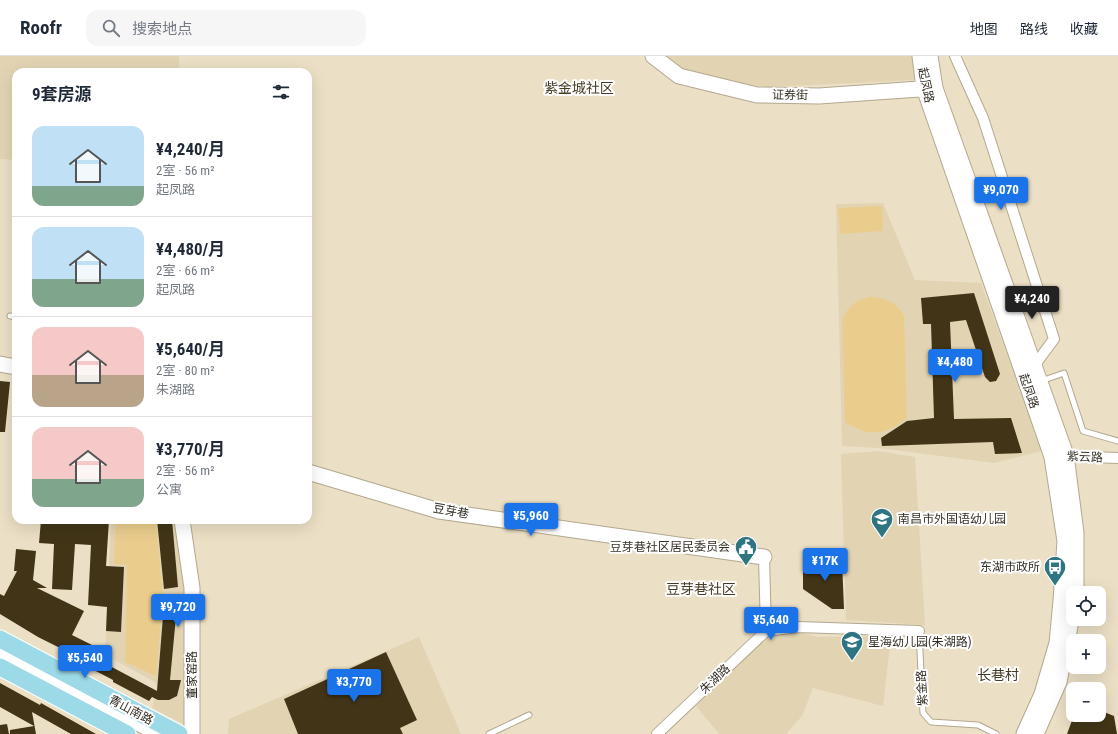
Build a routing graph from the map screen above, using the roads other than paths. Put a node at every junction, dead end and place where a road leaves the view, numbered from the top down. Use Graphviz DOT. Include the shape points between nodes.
graph roads {
  1 [pos="653,56"];
  2 [pos="920,56"];
  3 [pos="930,56"];
  4 [pos="955,56"];
  5 [pos="929,88"];
  6 [pos="0,364"];
  7 [pos="12,366"];
  8 [pos="1034,366"];
  9 [pos="1040,381"];
  10 [pos="1118,440"];
  11 [pos="1059,456"];
  12 [pos="1118,458"];
  13 [pos="312,473"];
  14 [pos="183,524"];
  15 [pos="764,557"];
  16 [pos="1076,586"];
  17 [pos="1070,626"];
  18 [pos="766,631"];
  19 [pos="919,632"];
  20 [pos="0,639"];
  21 [pos="0,648"];
  22 [pos="0,655"];
  23 [pos="0,667"];
  24 [pos="529,716"];
  25 [pos="120,723"];
  26 [pos="146,734"];
  27 [pos="158,734"];
  28 [pos="179,734"];
  29 [pos="192,734"];
  30 [pos="489,734"];
  31 [pos="657,734"];
  32 [pos="996,734"];
  33 [pos="1024,734"];
  34 [pos="1036,734"];
  1 -- 5 [label="street, 证券街" via="679,76 757,95 819,96"];
  2 -- 5 [label="street, 起凤路"];
  3 -- 5 [label="street, 起凤路"];
  4 -- 8 [label="street" via="983,118 1054,339"];
  5 -- 8 [label="street, 起凤路"];
  5 -- 11 [label="street, 起凤路"];
  6 -- 7 [label="street"];
  8 -- 9 [label="street, 起凤路"];
  9 -- 10 [label="lane" via="1064,373 1083,431"];
  9 -- 11 [label="street, 起凤路"];
  11 -- 12 [label="street, 紫云路"];
  11 -- 16 [label="street, 起凤路" via="1076,533"];
  11 -- 33 [label="street, 起凤路" via="1064,541 1057,643 1042,694"];
  13 -- 15 [label="street, 豆芽巷" via="439,511"];
  14 -- 29 [label="street, 董家窑路" via="192,588"];
  15 -- 18 [label="street"];
  17 -- 34 [label="street" via="1059,682"];
  18 -- 19 [label="street" via="798,627"];
  18 -- 31 [label="street, 朱湖路"];
  19 -- 32 [label="lane, 紫金路" via="924,713 931,722 978,725"];
  20 -- 25 [label="main road, 青山南路"];
  21 -- 25 [label="street"];
  22 -- 25 [label="street"];
  23 -- 25 [label="main road, 青山南路"];
  24 -- 30 [label="lane"];
  25 -- 26 [label="street"];
  25 -- 27 [label="street"];
  25 -- 28 [label="main road, 青山南路"];
}
